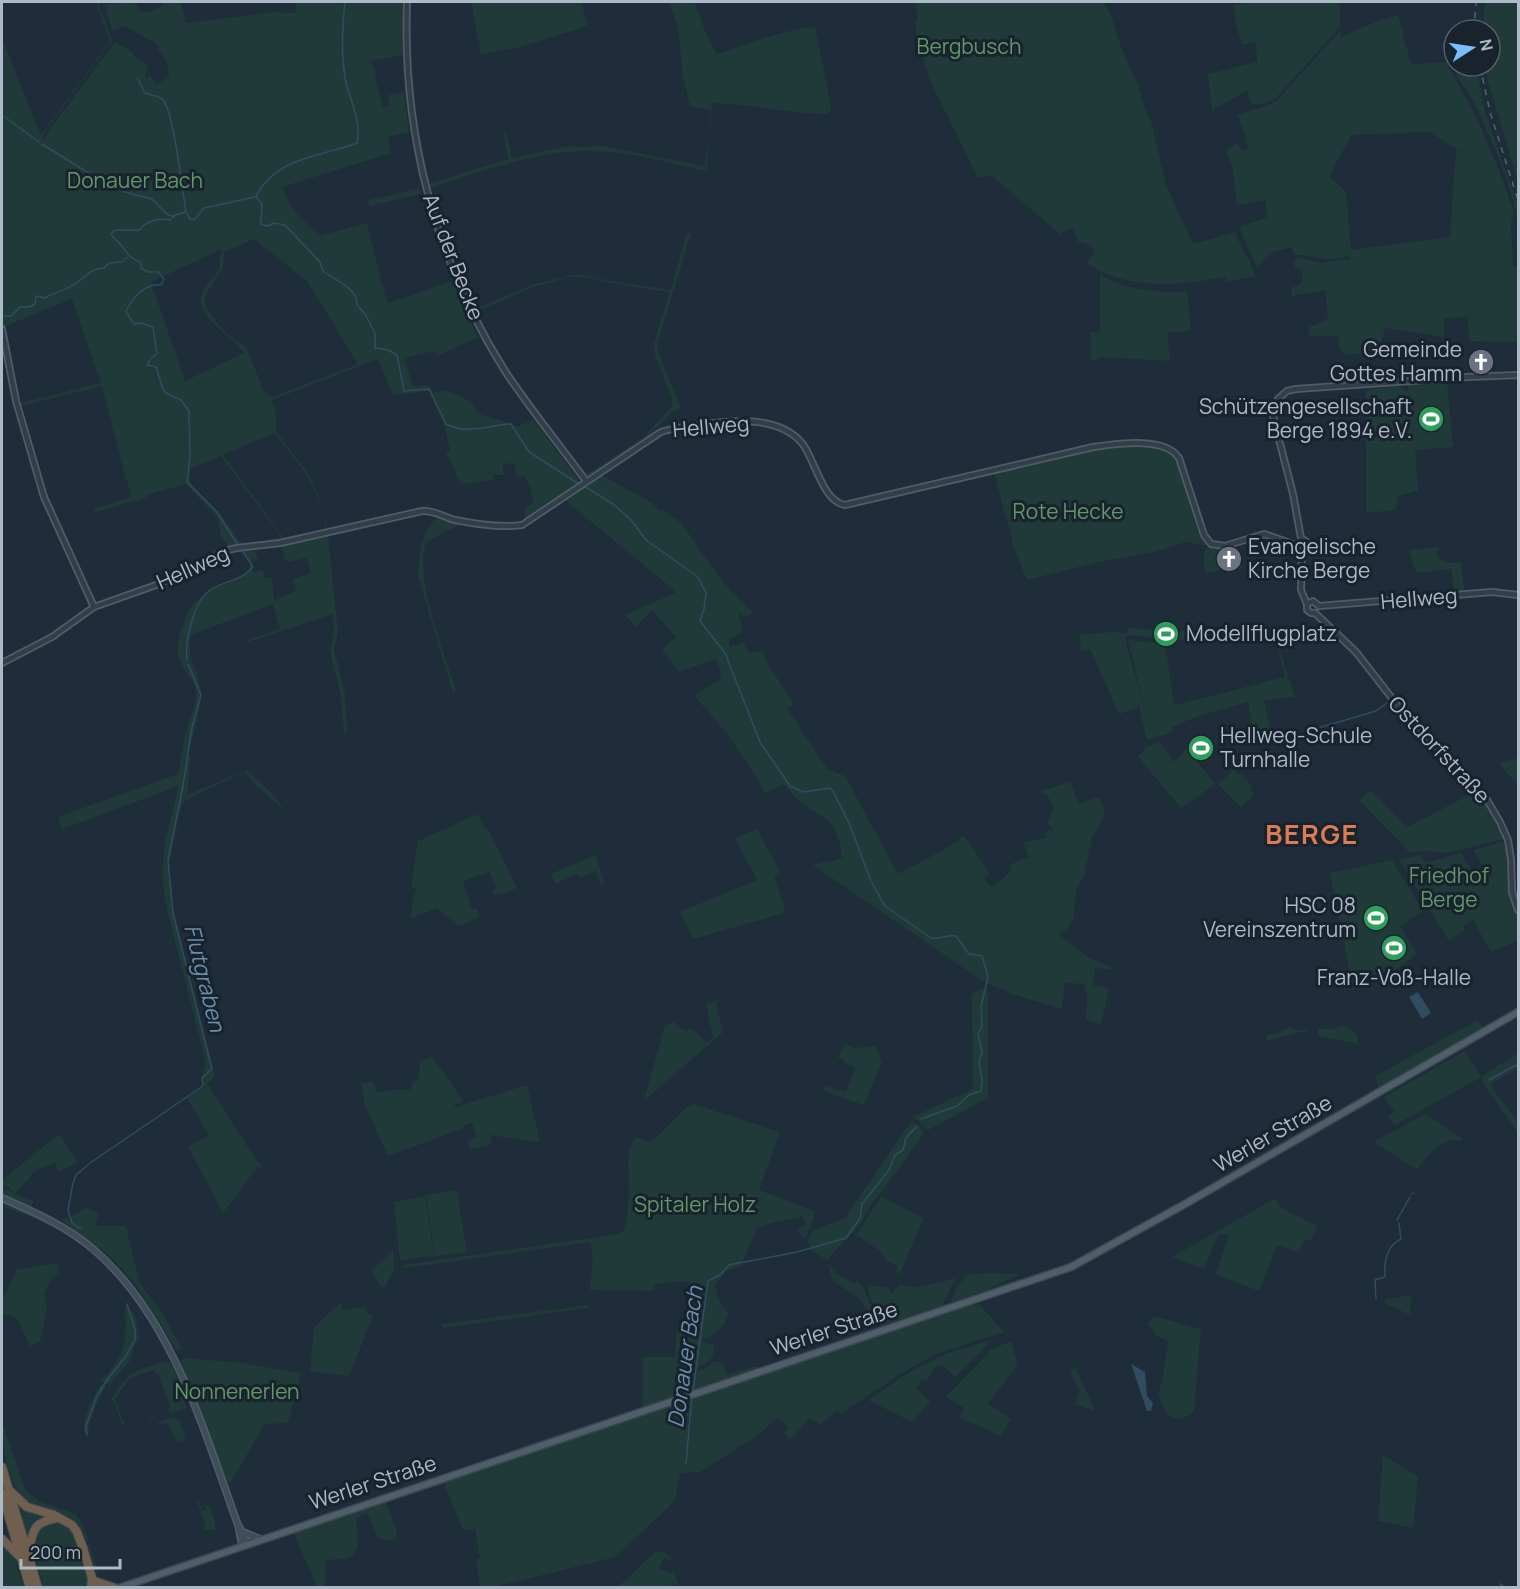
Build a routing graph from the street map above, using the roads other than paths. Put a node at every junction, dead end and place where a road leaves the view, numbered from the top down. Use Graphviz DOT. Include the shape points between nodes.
graph roads {
  1 [pos="407,2"];
  2 [pos="2,329"];
  3 [pos="1518,375"];
  4 [pos="586,481"];
  5 [pos="1301,538"];
  6 [pos="1293,544"];
  7 [pos="1302,551"];
  8 [pos="1518,595"];
  9 [pos="1307,604"];
  10 [pos="1319,606"];
  11 [pos="94,607"];
  12 [pos="1315,613"];
  13 [pos="2,663"];
  14 [pos="1518,910"];
  15 [pos="1518,1012"];
  16 [pos="2,1198"];
  17 [pos="2,1467"];
  18 [pos="5,1491"];
  19 [pos="58,1518"];
  20 [pos="238,1525"];
  21 [pos="243,1532"];
  22 [pos="2,1539"];
  23 [pos="260,1539"];
  24 [pos="245,1545"];
  25 [pos="24,1556"];
  26 [pos="93,1583"];
  27 [pos="30,1587"];
  28 [pos="38,1587"];
  29 [pos="117,1587"];
  1 -- 4 [label="street, Auf der Becke" via="407,62 414,131 426,188 446,251 472,313 501,364"];
  2 -- 11 [label="street" via="16,401 44,497"];
  3 -- 5 [label="street" via="1284,393 1275,403 1273,416"];
  4 -- 6 [label="street, Hellweg" via="661,432 725,422 759,423 788,431 806,448 830,496 845,505 1093,447 1158,445 1172,450 1179,458 1203,535 1211,544 1225,546 1267,534"];
  4 -- 11 [label="street, Hellweg" via="519,526 458,520 422,511 280,543 240,547 159,584"];
  5 -- 6 [label="street"];
  5 -- 7 [label="street" via="1307,544"];
  6 -- 7 [label="street"];
  7 -- 9 [label="street" via="1301,590"];
  8 -- 10 [label="street, Hellweg" via="1492,592"];
  9 -- 10 [label="street" via="1313,601"];
  9 -- 12 [label="street" via="1308,612"];
  10 -- 12 [label="street"];
  11 -- 13 [label="street, Hellweg" via="52,637"];
  12 -- 14 [label="street, Ostdorfstraße" via="1356,652 1398,706 1487,800 1508,840 1512,892"];
  15 -- 23 [label="main road, Werler Straße" via="1071,1267"];
  16 -- 20 [label="main road" via="78,1237 106,1260 138,1298 187,1388"];
  17 -- 18 [label="highway"];
  18 -- 19 [label="highway" via="27,1507"];
  18 -- 25 [label="highway"];
  19 -- 25 [label="highway" via="47,1519 36,1527"];
  19 -- 26 [label="highway" via="69,1522 77,1532"];
  20 -- 21 [label="main road"];
  20 -- 24 [label="main road"];
  21 -- 23 [label="main road"];
  21 -- 24 [label="main road"];
  22 -- 25 [label="highway"];
  23 -- 24 [label="main road, Werler Straße"];
  24 -- 29 [label="main road, Werler Straße"];
  25 -- 27 [label="highway"];
  25 -- 28 [label="highway"];
  26 -- 29 [label="highway"];
}
